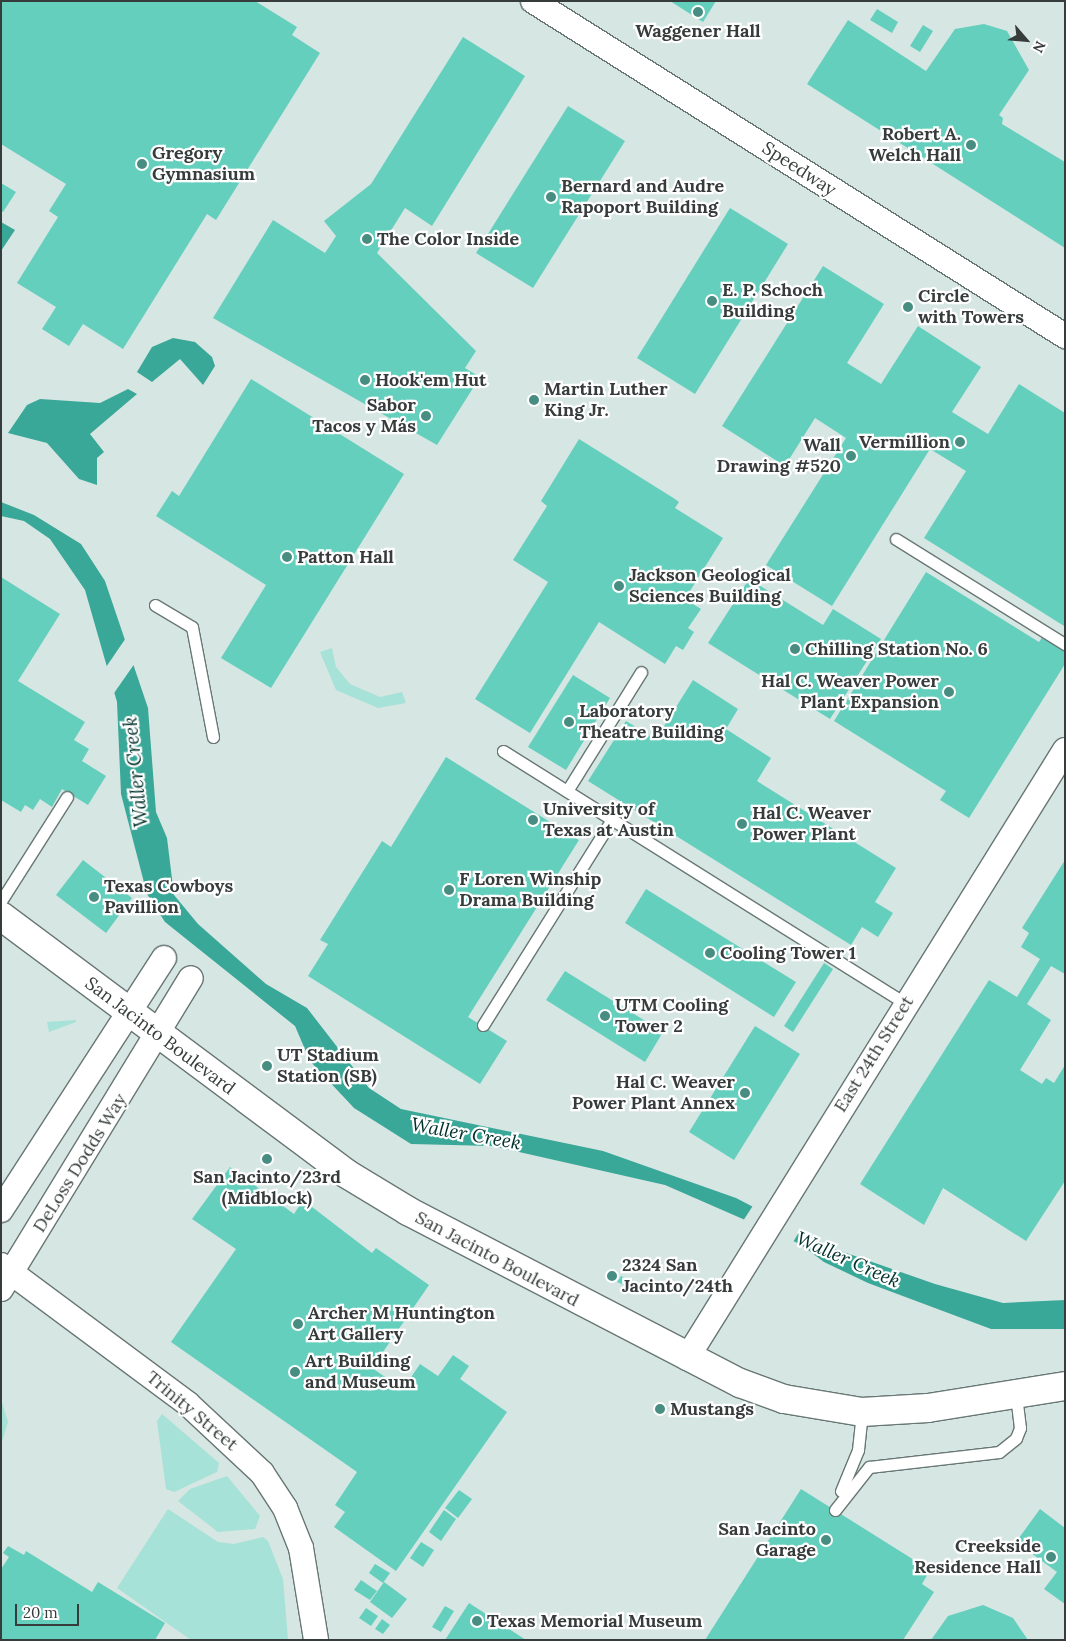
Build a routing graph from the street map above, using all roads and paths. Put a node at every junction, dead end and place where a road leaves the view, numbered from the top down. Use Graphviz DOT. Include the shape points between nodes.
graph roads {
  1 [pos="533,1"];
  2 [pos="1065,336"];
  3 [pos="896,539"];
  4 [pos="156,605"];
  5 [pos="1065,644"];
  6 [pos="641,672"];
  7 [pos="213,736"];
  8 [pos="503,750"];
  9 [pos="1065,750"];
  10 [pos="567,791"];
  11 [pos="67,797"];
  12 [pos="612,819"];
  13 [pos="1,901"];
  14 [pos="1,916"];
  15 [pos="164,958"];
  16 [pos="191,978"];
  17 [pos="906,1004"];
  18 [pos="126,1011"];
  19 [pos="482,1025"];
  20 [pos="159,1036"];
  21 [pos="1,1210"];
  22 [pos="5,1275"];
  23 [pos="687,1358"];
  24 [pos="1065,1386"];
  25 [pos="1016,1392"];
  26 [pos="862,1412"];
  27 [pos="316,1640"];
  1 -- 2 [label="street, Speedway"];
  3 -- 5 [label="lane"];
  4 -- 7 [label="lane" via="192,627"];
  6 -- 10 [label="lane"];
  8 -- 10 [label="lane"];
  9 -- 17 [label="street, East 24th Street"];
  10 -- 12 [label="lane"];
  11 -- 13 [label="lane"];
  12 -- 17 [label="lane"];
  12 -- 19 [label="lane"];
  14 -- 18 [label="street, San Jacinto Boulevard"];
  15 -- 18 [label="street"];
  16 -- 20 [label="street, DeLoss Dodds Way"];
  17 -- 23 [label="street, East 24th Street"];
  18 -- 20 [label="street, San Jacinto Boulevard"];
  18 -- 21 [label="street"];
  20 -- 22 [label="street, DeLoss Dodds Way"];
  20 -- 23 [label="street, San Jacinto Boulevard" via="347,1174 408,1212"];
  22 -- 27 [label="street, Trinity Street" via="188,1404 262,1473 285,1508 301,1548"];
  23 -- 26 [label="street, San Jacinto Boulevard" via="784,1399"];
  24 -- 25 [label="street, San Jacinto Boulevard"];
  25 -- 26 [label="street, San Jacinto Boulevard" via="928,1408"];
  25 -- 26 [label="lane" via="1020,1428 1016,1438 998,1452 876,1466 861,1472 834,1509 858,1450"];
}
